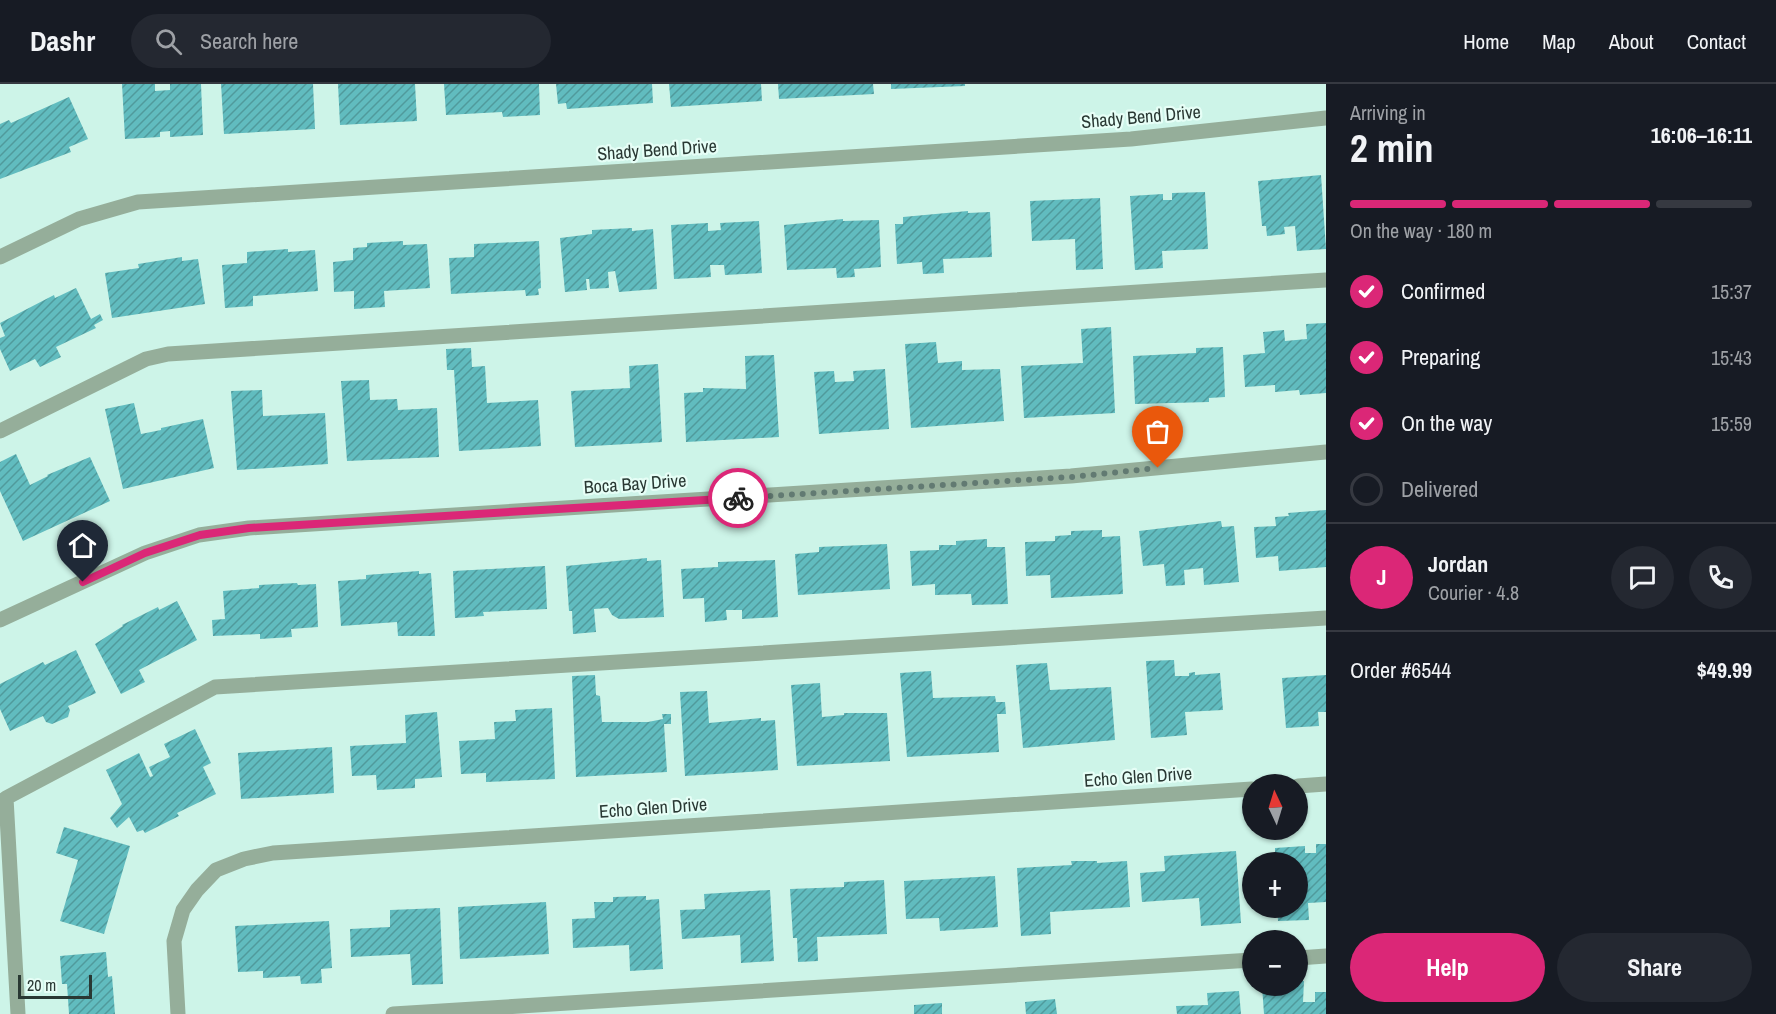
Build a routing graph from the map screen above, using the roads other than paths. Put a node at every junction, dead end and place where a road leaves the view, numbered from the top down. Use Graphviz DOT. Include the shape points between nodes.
graph roads {
  1 [pos="1326,118"];
  2 [pos="0,257"];
  3 [pos="1326,280"];
  4 [pos="0,431"];
  5 [pos="1326,452"];
  6 [pos="1326,618"];
  7 [pos="0,620"];
  8 [pos="1326,784"];
  9 [pos="1308,785"];
  10 [pos="1242,790"];
  11 [pos="1326,956"];
  12 [pos="1308,957"];
  13 [pos="1242,961"];
  14 [pos="18,1014"];
  15 [pos="178,1014"];
  16 [pos="393,1014"];
  1 -- 2 [label="street, Shady Bend Drive" via="1131,139 138,202 79,219"];
  3 -- 4 [label="street" via="168,354 146,359"];
  5 -- 7 [label="street, Boca Bay Drive" via="1071,477 209,533 145,553"];
  6 -- 14 [label="street" via="215,687 6,798"];
  8 -- 9 [label="street"];
  10 -- 15 [label="street, Echo Glen Drive" via="273,853 216,870 183,910 174,941"];
  11 -- 12 [label="street"];
  13 -- 16 [label="street"];
}
